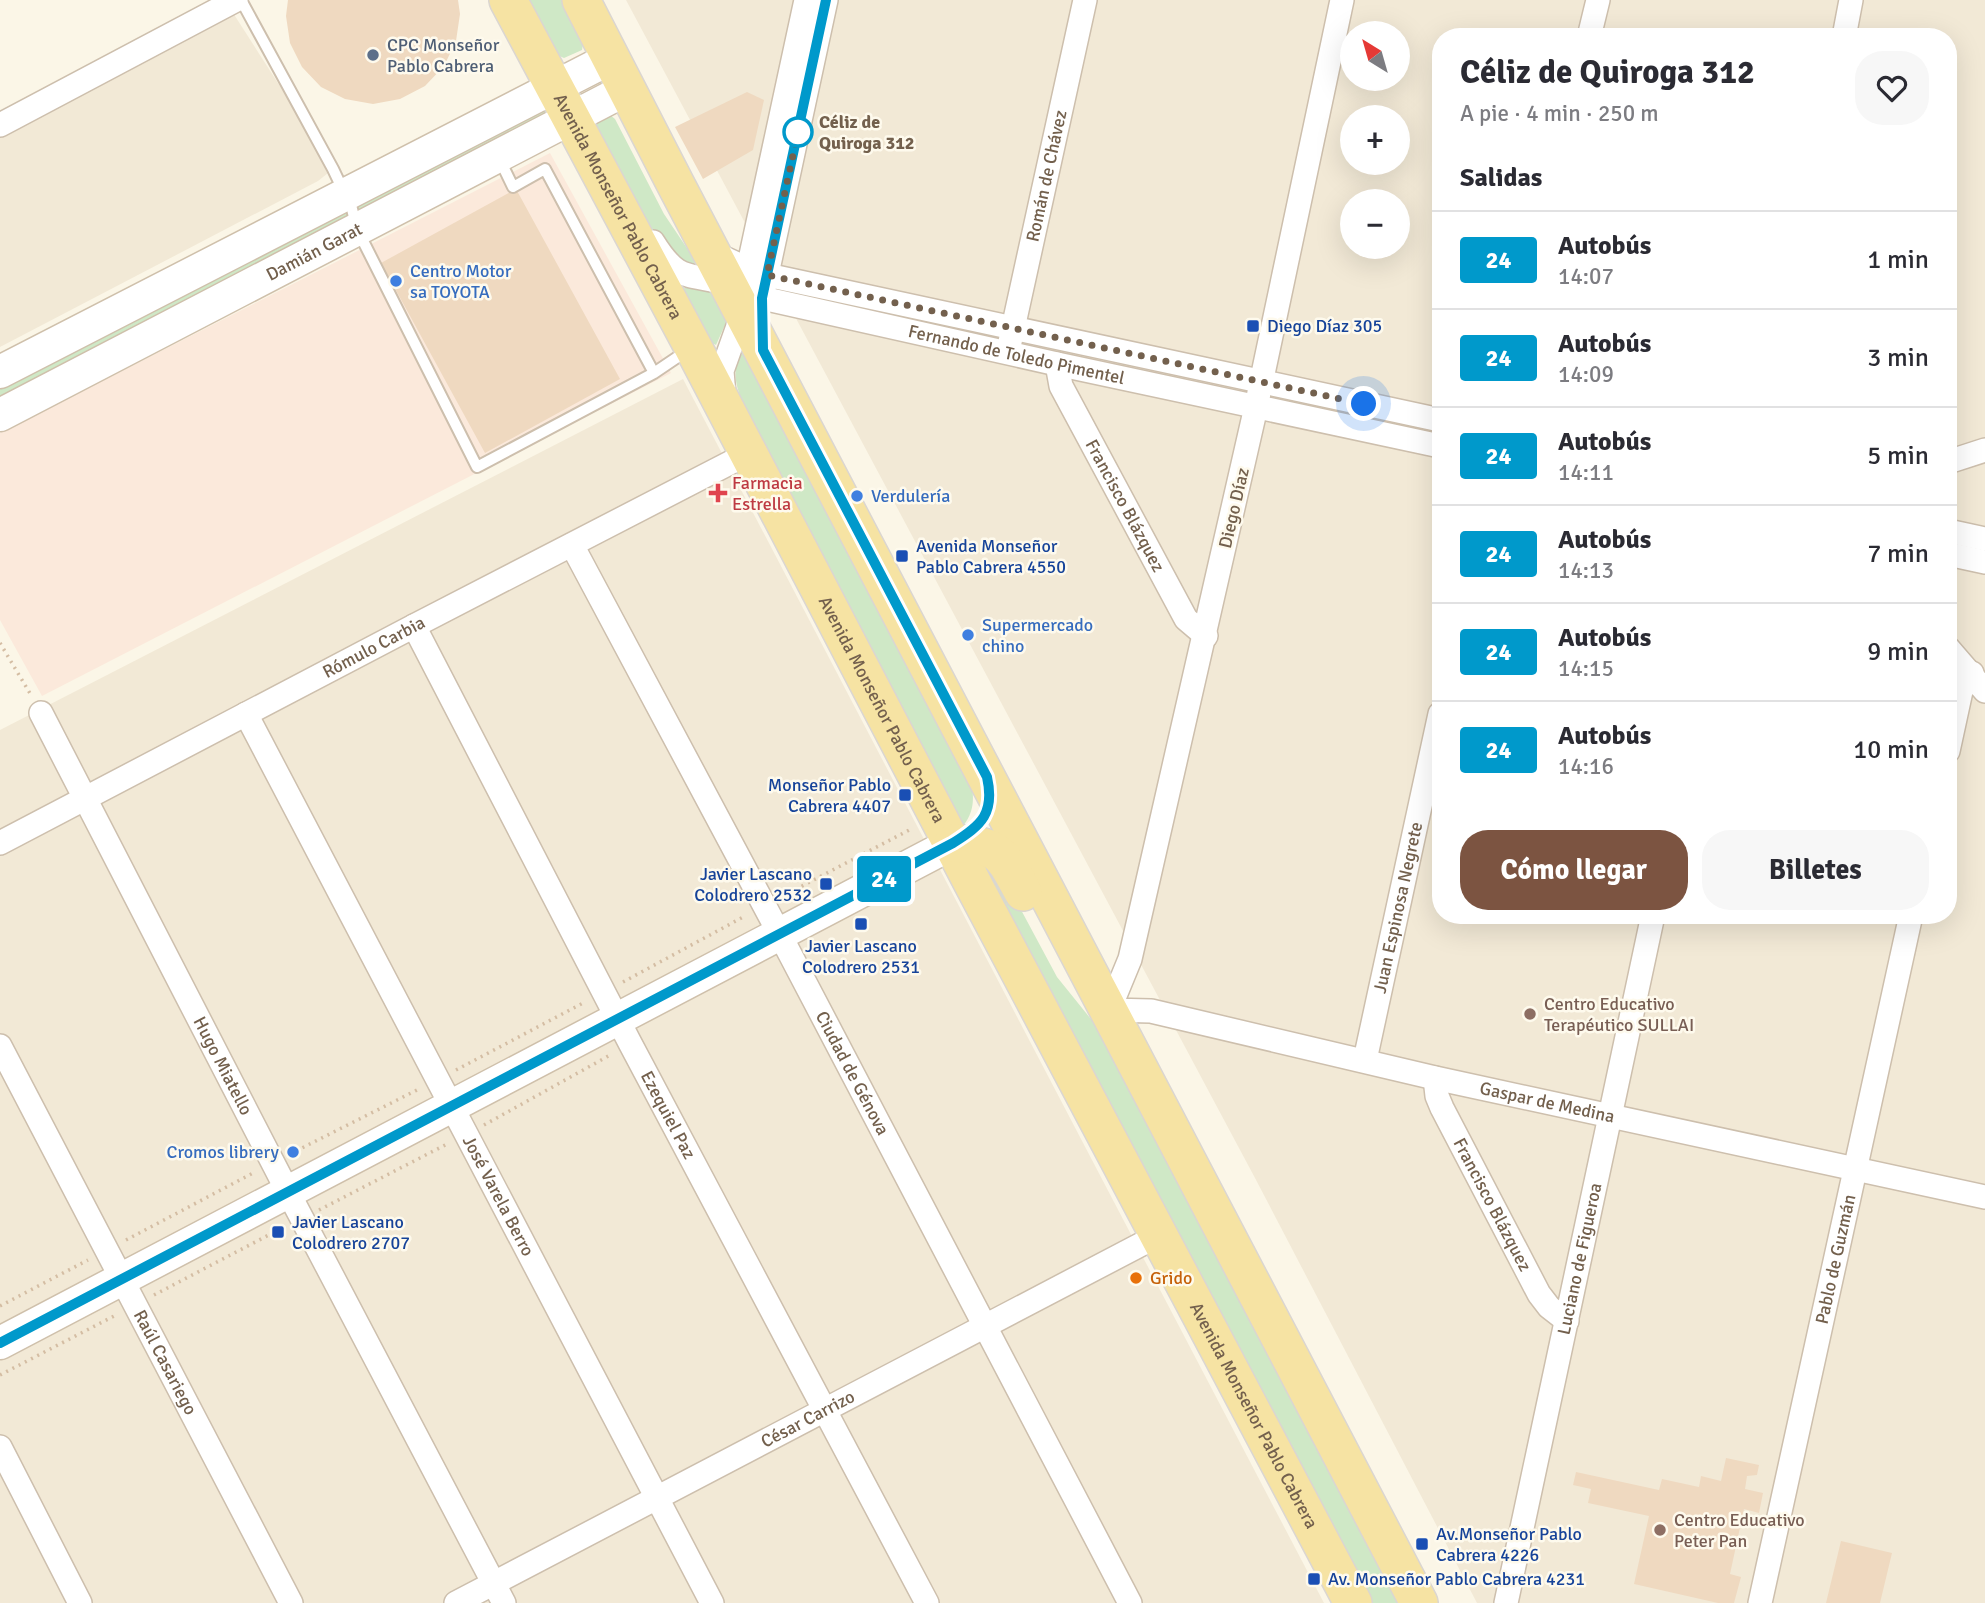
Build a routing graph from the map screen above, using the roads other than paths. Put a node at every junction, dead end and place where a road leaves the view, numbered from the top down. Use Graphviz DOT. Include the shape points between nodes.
graph roads {
  1 [pos="239,0"];
  2 [pos="508,0"];
  3 [pos="581,0"];
  4 [pos="806,0"];
  5 [pos="827,0"];
  6 [pos="1085,0"];
  7 [pos="1342,0"];
  8 [pos="1598,0"];
  9 [pos="1852,0"];
  10 [pos="1591,28"];
  11 [pos="1846,28"];
  12 [pos="619,73"];
  13 [pos="562,102"];
  14 [pos="0,125"];
  15 [pos="497,156"];
  16 [pos="345,195"];
  17 [pos="621,211"];
  18 [pos="357,229"];
  19 [pos="743,283"];
  20 [pos="1013,328"];
  21 [pos="693,346"];
  22 [pos="1007,352"];
  23 [pos="1058,365"];
  24 [pos="0,372"];
  25 [pos="654,373"];
  26 [pos="1262,383"];
  27 [pos="1256,407"];
  28 [pos="726,410"];
  29 [pos="0,415"];
  30 [pos="1432,418"];
  31 [pos="1432,444"];
  32 [pos="1985,450"];
  33 [pos="748,453"];
  34 [pos="1957,459"];
  35 [pos="1957,533"];
  36 [pos="1985,539"];
  37 [pos="572,545"];
  38 [pos="1957,556"];
  39 [pos="1985,562"];
  40 [pos="414,626"];
  41 [pos="1206,636"];
  42 [pos="1957,658"];
  43 [pos="1978,682"];
  44 [pos="1957,709"];
  45 [pos="41,713"];
  46 [pos="246,714"];
  47 [pos="1432,751"];
  48 [pos="987,777"];
  49 [pos="85,799"];
  50 [pos="946,829"];
  51 [pos="0,843"];
  52 [pos="772,919"];
  53 [pos="1651,924"];
  54 [pos="1909,924"];
  55 [pos="611,1006"];
  56 [pos="1109,1010"];
  57 [pos="0,1046"];
  58 [pos="1365,1060"];
  59 [pos="1435,1078"];
  60 [pos="445,1092"];
  61 [pos="1609,1117"];
  62 [pos="1854,1170"];
  63 [pos="288,1192"];
  64 [pos="1985,1197"];
  65 [pos="1159,1235"];
  66 [pos="120,1279"];
  67 [pos="1567,1321"];
  68 [pos="984,1327"];
  69 [pos="0,1343"];
  70 [pos="825,1410"];
  71 [pos="0,1447"];
  72 [pos="656,1499"];
  73 [pos="499,1593"];
  74 [pos="80,1603"];
  75 [pos="290,1603"];
  76 [pos="456,1603"];
  77 [pos="712,1603"];
  78 [pos="927,1603"];
  79 [pos="1130,1603"];
  80 [pos="1353,1603"];
  81 [pos="1419,1603"];
  82 [pos="1506,1603"];
  83 [pos="1760,1603"];
  1 -- 14 [label="street"];
  1 -- 16 [label="lane"];
  2 -- 13 [label="main road, Avenida Monseñor Pablo Cabrera"];
  3 -- 12 [label="main road"];
  4 -- 19 [label="street"];
  5 -- 19 [label="street"];
  6 -- 20 [label="street, Román de Chávez"];
  7 -- 26 [label="street, Diego Díaz"];
  8 -- 10 [label="street"];
  9 -- 11 [label="street"];
  12 -- 13 [label="main road, Damián Garat"];
  12 -- 19 [label="main road"];
  13 -- 15 [label="main road, Damián Garat"];
  13 -- 16 [label="main road, Damián Garat"];
  13 -- 17 [label="main road, Avenida Monseñor Pablo Cabrera"];
  15 -- 18 [label="main road, Damián Garat"];
  15 -- 25 [label="lane" via="513,187 545,169"];
  16 -- 18 [label="lane"];
  16 -- 24 [label="main road, Damián Garat"];
  17 -- 19 [label="street, Fernando de Toledo Pimentel" via="647,231 678,272"];
  17 -- 21 [label="main road, Avenida Monseñor Pablo Cabrera"];
  18 -- 25 [label="lane" via="477,467"];
  18 -- 29 [label="main road, Damián Garat"];
  19 -- 20 [label="street, Fernando de Toledo Pimentel"];
  19 -- 22 [label="street, Fernando de Toledo Pimentel"];
  19 -- 28 [label="street" via="722,371"];
  19 -- 48 [label="main road" via="763,350"];
  20 -- 22 [label="street, Román de Chávez"];
  20 -- 26 [label="street, Fernando de Toledo Pimentel"];
  21 -- 25 [label="lane"];
  21 -- 28 [label="main road, Avenida Monseñor Pablo Cabrera"];
  22 -- 23 [label="street, Fernando de Toledo Pimentel"];
  23 -- 27 [label="street, Fernando de Toledo Pimentel"];
  23 -- 41 [label="street, Francisco Blázquez" via="1062,386 1186,619"];
  26 -- 27 [label="street, Diego Díaz"];
  26 -- 30 [label="street, Fernando de Toledo Pimentel"];
  27 -- 31 [label="street, Fernando de Toledo Pimentel"];
  27 -- 41 [label="street, Diego Díaz"];
  28 -- 33 [label="main road, Avenida Monseñor Pablo Cabrera"];
  32 -- 34 [label="street"];
  33 -- 37 [label="street, Rómulo Carbia"];
  33 -- 50 [label="main road, Avenida Monseñor Pablo Cabrera"];
  35 -- 36 [label="street"];
  37 -- 40 [label="street, Rómulo Carbia"];
  37 -- 52 [label="street, Ciudad de Génova"];
  38 -- 39 [label="street"];
  40 -- 46 [label="street, Rómulo Carbia"];
  40 -- 55 [label="street, Ezequiel Paz"];
  41 -- 56 [label="street, Diego Díaz" via="1130,959"];
  42 -- 43 [label="street"];
  43 -- 44 [label="street" via="1961,691"];
  45 -- 49 [label="street, Hugo Miatello"];
  46 -- 49 [label="street, Rómulo Carbia"];
  46 -- 60 [label="street, José Varela Berro"];
  47 -- 58 [label="street, Juan Espinosa Negrete"];
  48 -- 50 [label="main road" via="990,797 981,823"];
  48 -- 56 [label="main road"];
  49 -- 51 [label="street, Rómulo Carbia"];
  49 -- 63 [label="street, Hugo Miatello"];
  50 -- 52 [label="main road"];
  50 -- 56 [label="main road" via="1000,853 1065,971"];
  50 -- 65 [label="main road, Avenida Monseñor Pablo Cabrera"];
  52 -- 55 [label="main road"];
  52 -- 68 [label="street, Ciudad de Génova"];
  53 -- 61 [label="street, Luciano de Figueroa"];
  54 -- 62 [label="street, Pablo de Guzmán"];
  55 -- 60 [label="main road"];
  55 -- 70 [label="street, Ezequiel Paz"];
  56 -- 58 [label="street, Gaspar de Medina" via="1151,1011"];
  56 -- 81 [label="main road"];
  57 -- 66 [label="street, Raúl Casariego"];
  58 -- 59 [label="street, Gaspar de Medina"];
  59 -- 61 [label="street, Gaspar de Medina"];
  59 -- 67 [label="street, Francisco Blázquez" via="1442,1108 1539,1294"];
  60 -- 63 [label="main road"];
  60 -- 72 [label="street, José Varela Berro"];
  61 -- 62 [label="street, Gaspar de Medina"];
  61 -- 67 [label="street, Luciano de Figueroa"];
  62 -- 64 [label="street, Gaspar de Medina"];
  62 -- 83 [label="street, Pablo de Guzmán"];
  63 -- 66 [label="main road"];
  63 -- 73 [label="street, Hugo Miatello"];
  65 -- 68 [label="street, César Carrizo"];
  65 -- 80 [label="main road, Avenida Monseñor Pablo Cabrera"];
  66 -- 69 [label="main road"];
  66 -- 75 [label="street, Raúl Casariego"];
  67 -- 82 [label="street, Luciano de Figueroa"];
  68 -- 70 [label="street, César Carrizo"];
  68 -- 79 [label="street, Ciudad de Génova"];
  70 -- 72 [label="street, César Carrizo"];
  70 -- 78 [label="street, Ezequiel Paz"];
  71 -- 74 [label="street"];
  72 -- 73 [label="street, César Carrizo"];
  72 -- 77 [label="street, José Varela Berro"];
  73 -- 76 [label="street, César Carrizo"];
}
